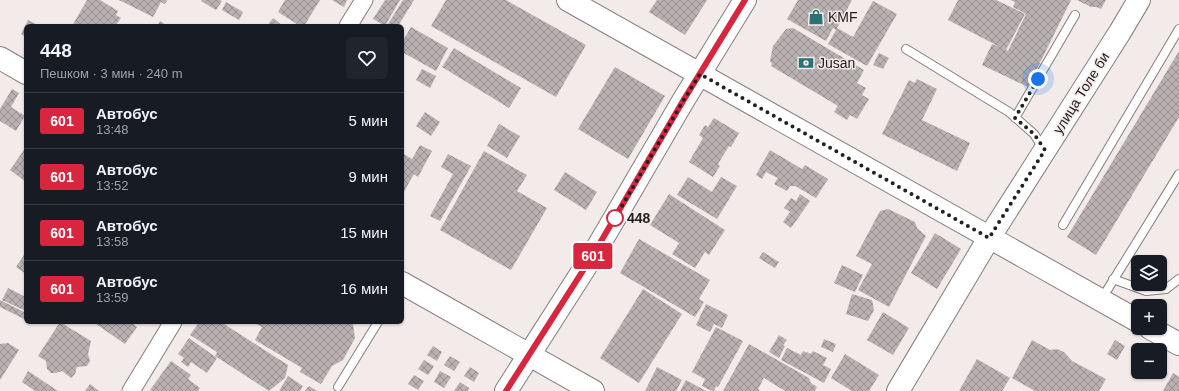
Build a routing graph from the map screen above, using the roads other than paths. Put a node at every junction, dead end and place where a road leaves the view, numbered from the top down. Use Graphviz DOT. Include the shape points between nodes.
graph roads {
  1 [pos="364,0"];
  2 [pos="568,0"];
  3 [pos="746,0"];
  4 [pos="1139,0"];
  5 [pos="1075,15"];
  6 [pos="349,24"];
  7 [pos="1179,29"];
  8 [pos="906,50"];
  9 [pos="0,58"];
  10 [pos="24,72"];
  11 [pos="700,74"];
  12 [pos="1015,118"];
  13 [pos="1045,150"];
  14 [pos="1179,174"];
  15 [pos="1063,225"];
  16 [pos="989,238"];
  17 [pos="1113,279"];
  18 [pos="1179,279"];
  19 [pos="404,284"];
  20 [pos="1101,301"];
  21 [pos="1131,317"];
  22 [pos="171,324"];
  23 [pos="377,324"];
  24 [pos="1163,335"];
  25 [pos="1179,344"];
  26 [pos="529,354"];
  27 [pos="338,387"];
  28 [pos="131,391"];
  29 [pos="506,391"];
  30 [pos="593,391"];
  31 [pos="898,391"];
  1 -- 6 [label="street"];
  2 -- 11 [label="main road"];
  3 -- 11 [label="main road"];
  4 -- 13 [label="main road, улица Толе би"];
  5 -- 12 [label="lane"];
  7 -- 15 [label="lane"];
  8 -- 12 [label="lane"];
  9 -- 10 [label="main road"];
  11 -- 16 [label="main road"];
  11 -- 26 [label="main road" via="593,255"];
  12 -- 13 [label="lane" via="1034,134"];
  13 -- 16 [label="main road, улица Толе би"];
  14 -- 17 [label="lane"];
  16 -- 20 [label="main road"];
  16 -- 31 [label="main road, улица Толе би"];
  17 -- 18 [label="lane" via="1146,290 1166,289"];
  17 -- 20 [label="lane"];
  19 -- 26 [label="main road"];
  20 -- 21 [label="main road"];
  22 -- 28 [label="street"];
  23 -- 27 [label="lane"];
  24 -- 25 [label="main road"];
  26 -- 29 [label="main road"];
  26 -- 30 [label="main road"];
}
